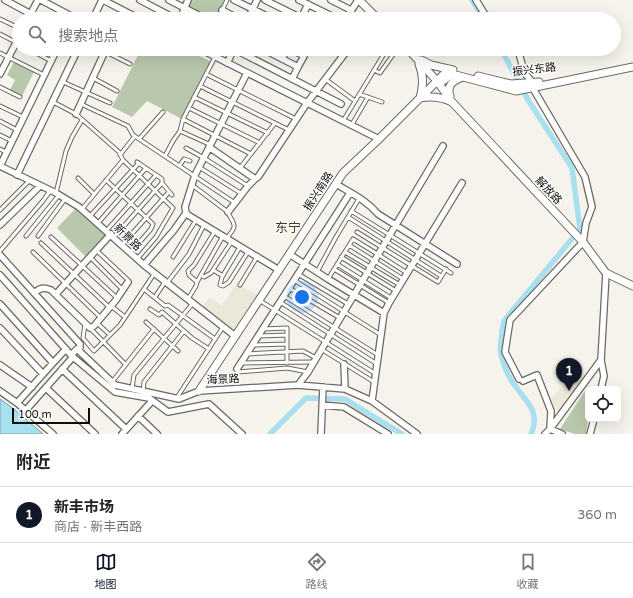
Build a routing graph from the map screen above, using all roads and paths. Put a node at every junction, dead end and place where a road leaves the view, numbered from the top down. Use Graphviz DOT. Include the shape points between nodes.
graph roads {
  1 [pos="5,0"];
  2 [pos="38,0"];
  3 [pos="41,0"];
  4 [pos="102,0"];
  5 [pos="140,0"];
  6 [pos="169,0"];
  7 [pos="188,0"];
  8 [pos="227,0"];
  9 [pos="234,0"];
  10 [pos="257,0"];
  11 [pos="265,0"];
  12 [pos="299,0"];
  13 [pos="331,0"];
  14 [pos="359,0"];
  15 [pos="476,0"];
  16 [pos="308,4"];
  17 [pos="185,8"];
  18 [pos="253,9"];
  19 [pos="222,10"];
  20 [pos="351,10"];
  21 [pos="23,12"];
  22 [pos="31,12"];
  23 [pos="64,12"];
  24 [pos="96,12"];
  25 [pos="126,12"];
  26 [pos="163,12"];
  27 [pos="183,12"];
  28 [pos="193,12"];
  29 [pos="226,12"];
  30 [pos="252,12"];
  31 [pos="259,12"];
  32 [pos="289,12"];
  33 [pos="304,12"];
  34 [pos="324,12"];
  35 [pos="371,12"];
  36 [pos="483,12"];
  37 [pos="0,19"];
  38 [pos="12,25"];
  39 [pos="0,34"];
  40 [pos="12,40"];
  41 [pos="12,52"];
  42 [pos="0,53"];
  43 [pos="41,56"];
  44 [pos="54,56"];
  45 [pos="75,56"];
  46 [pos="102,56"];
  47 [pos="115,56"];
  48 [pos="230,56"];
  49 [pos="248,56"];
  50 [pos="276,56"];
  51 [pos="283,56"];
  52 [pos="304,56"];
  53 [pos="342,56"];
  54 [pos="382,56"];
  55 [pos="392,56"];
  56 [pos="520,56"];
  57 [pos="9,57"];
  58 [pos="215,57"];
  59 [pos="417,58"];
  60 [pos="282,59"];
  61 [pos="51,61"];
  62 [pos="227,63"];
  63 [pos="633,63"];
  64 [pos="130,64"];
  65 [pos="298,67"];
  66 [pos="633,67"];
  67 [pos="374,70"];
  68 [pos="1,72"];
  69 [pos="451,72"];
  70 [pos="247,73"];
  71 [pos="206,74"];
  72 [pos="44,75"];
  73 [pos="463,77"];
  74 [pos="93,78"];
  75 [pos="292,79"];
  76 [pos="325,79"];
  77 [pos="62,82"];
  78 [pos="438,82"];
  79 [pos="532,84"];
  80 [pos="200,86"];
  81 [pos="0,87"];
  82 [pos="238,90"];
  83 [pos="117,91"];
  84 [pos="315,91"];
  85 [pos="86,93"];
  86 [pos="359,94"];
  87 [pos="20,97"];
  88 [pos="194,97"];
  89 [pos="368,97"];
  90 [pos="420,98"];
  91 [pos="355,101"];
  92 [pos="53,102"];
  93 [pos="232,102"];
  94 [pos="382,102"];
  95 [pos="452,102"];
  96 [pos="110,103"];
  97 [pos="307,103"];
  98 [pos="81,104"];
  99 [pos="341,104"];
  100 [pos="0,106"];
  101 [pos="188,108"];
  102 [pos="164,112"];
  103 [pos="227,112"];
  104 [pos="76,114"];
  105 [pos="24,117"];
  106 [pos="183,119"];
  107 [pos="296,119"];
  108 [pos="82,120"];
  109 [pos="0,121"];
  110 [pos="343,122"];
  111 [pos="276,123"];
  112 [pos="221,124"];
  113 [pos="352,126"];
  114 [pos="17,130"];
  115 [pos="289,130"];
  116 [pos="180,131"];
  117 [pos="268,133"];
  118 [pos="0,135"];
  119 [pos="135,136"];
  120 [pos="215,136"];
  121 [pos="139,139"];
  122 [pos="379,140"];
  123 [pos="12,141"];
  124 [pos="260,143"];
  125 [pos="210,146"];
  126 [pos="443,146"];
  127 [pos="186,148"];
  128 [pos="0,149"];
  129 [pos="6,152"];
  130 [pos="251,154"];
  131 [pos="120,155"];
  132 [pos="165,156"];
  133 [pos="204,158"];
  134 [pos="123,160"];
  135 [pos="190,161"];
  136 [pos="180,165"];
  137 [pos="0,166"];
  138 [pos="200,167"];
  139 [pos="146,168"];
  140 [pos="240,168"];
  141 [pos="133,169"];
  142 [pos="17,175"];
  143 [pos="156,175"];
  144 [pos="195,175"];
  145 [pos="140,176"];
  146 [pos="78,178"];
  147 [pos="255,179"];
  148 [pos="106,180"];
  149 [pos="29,181"];
  150 [pos="462,183"];
  151 [pos="148,184"];
  152 [pos="162,184"];
  153 [pos="336,184"];
  154 [pos="192,185"];
  155 [pos="40,186"];
  156 [pos="248,186"];
  157 [pos="116,188"];
  158 [pos="156,191"];
  159 [pos="55,193"];
  160 [pos="350,193"];
  161 [pos="94,194"];
  162 [pos="242,194"];
  163 [pos="122,195"];
  164 [pos="360,197"];
  165 [pos="163,198"];
  166 [pos="65,199"];
  167 [pos="131,203"];
  168 [pos="235,203"];
  169 [pos="82,209"];
  170 [pos="0,210"];
  171 [pos="139,210"];
  172 [pos="351,211"];
  173 [pos="186,212"];
  174 [pos="228,212"];
  175 [pos="90,216"];
  176 [pos="147,217"];
  177 [pos="348,217"];
  178 [pos="196,220"];
  179 [pos="98,223"];
  180 [pos="0,225"];
  181 [pos="204,225"];
  182 [pos="396,226"];
  183 [pos="215,231"];
  184 [pos="358,232"];
  185 [pos="110,234"];
  186 [pos="390,235"];
  187 [pos="26,236"];
  188 [pos="38,236"];
  189 [pos="50,237"];
  190 [pos="227,239"];
  191 [pos="386,241"];
  192 [pos="583,242"];
  193 [pos="41,243"];
  194 [pos="349,244"];
  195 [pos="425,244"];
  196 [pos="122,245"];
  197 [pos="240,246"];
  198 [pos="382,248"];
  199 [pos="96,250"];
  200 [pos="0,251"];
  201 [pos="33,252"];
  202 [pos="248,252"];
  203 [pos="345,252"];
  204 [pos="130,253"];
  205 [pos="420,253"];
  206 [pos="289,254"];
  207 [pos="0,255"];
  208 [pos="257,256"];
  209 [pos="90,257"];
  210 [pos="173,257"];
  211 [pos="341,257"];
  212 [pos="376,257"];
  213 [pos="136,259"];
  214 [pos="416,260"];
  215 [pos="304,264"];
  216 [pos="337,264"];
  217 [pos="457,264"];
  218 [pos="82,266"];
  219 [pos="144,266"];
  220 [pos="411,266"];
  221 [pos="371,267"];
  222 [pos="334,269"];
  223 [pos="446,269"];
  224 [pos="213,270"];
  225 [pos="279,270"];
  226 [pos="317,272"];
  227 [pos="368,272"];
  228 [pos="451,272"];
  229 [pos="407,273"];
  230 [pos="606,273"];
  231 [pos="74,274"];
  232 [pos="154,274"];
  233 [pos="298,274"];
  234 [pos="0,275"];
  235 [pos="201,275"];
  236 [pos="223,276"];
  237 [pos="441,276"];
  238 [pos="328,279"];
  239 [pos="403,279"];
  240 [pos="294,280"];
  241 [pos="128,282"];
  242 [pos="197,282"];
  243 [pos="362,282"];
  244 [pos="166,283"];
  245 [pos="66,284"];
  246 [pos="240,285"];
  247 [pos="400,285"];
  248 [pos="633,286"];
  249 [pos="289,288"];
  250 [pos="144,289"];
  251 [pos="123,290"];
  252 [pos="396,291"];
  253 [pos="34,293"];
  254 [pos="56,294"];
  255 [pos="354,295"];
  256 [pos="284,296"];
  257 [pos="155,297"];
  258 [pos="117,298"];
  259 [pos="187,299"];
  260 [pos="259,300"];
  261 [pos="390,300"];
  262 [pos="280,302"];
  263 [pos="193,303"];
  264 [pos="0,304"];
  265 [pos="348,304"];
  266 [pos="110,307"];
  267 [pos="150,309"];
  268 [pos="274,311"];
  269 [pos="344,311"];
  270 [pos="384,313"];
  271 [pos="183,316"];
  272 [pos="125,317"];
  273 [pos="101,318"];
  274 [pos="340,318"];
  275 [pos="146,322"];
  276 [pos="96,323"];
  277 [pos="176,324"];
  278 [pos="88,326"];
  279 [pos="223,327"];
  280 [pos="335,327"];
  281 [pos="0,328"];
  282 [pos="262,329"];
  283 [pos="154,330"];
  284 [pos="184,331"];
  285 [pos="331,334"];
  286 [pos="110,335"];
  287 [pos="287,335"];
  288 [pos="381,335"];
  289 [pos="235,336"];
  290 [pos="258,336"];
  291 [pos="164,339"];
  292 [pos="215,339"];
  293 [pos="103,342"];
  294 [pos="326,342"];
  295 [pos="287,344"];
  296 [pos="252,345"];
  297 [pos="173,346"];
  298 [pos="66,349"];
  299 [pos="77,349"];
  300 [pos="209,349"];
  301 [pos="321,349"];
  302 [pos="178,350"];
  303 [pos="287,352"];
  304 [pos="246,354"];
  305 [pos="378,355"];
  306 [pos="72,356"];
  307 [pos="315,360"];
  308 [pos="601,360"];
  309 [pos="241,362"];
  310 [pos="287,362"];
  311 [pos="53,363"];
  312 [pos="126,364"];
  313 [pos="344,364"];
  314 [pos="377,364"];
  315 [pos="0,365"];
  316 [pos="287,368"];
  317 [pos="62,369"];
  318 [pos="237,369"];
  319 [pos="308,372"];
  320 [pos="43,374"];
  321 [pos="376,374"];
  322 [pos="112,382"];
  323 [pos="375,383"];
  324 [pos="298,385"];
  325 [pos="602,386"];
  326 [pos="32,387"];
  327 [pos="323,387"];
  328 [pos="46,388"];
  329 [pos="132,389"];
  330 [pos="345,389"];
  331 [pos="0,391"];
  332 [pos="143,391"];
  333 [pos="199,391"];
  334 [pos="176,399"];
  335 [pos="152,400"];
  336 [pos="322,400"];
  337 [pos="372,401"];
  338 [pos="18,403"];
  339 [pos="26,410"];
  340 [pos="138,416"];
  341 [pos="593,422"];
  342 [pos="550,429"];
  343 [pos="124,432"];
  344 [pos="53,434"];
  345 [pos="95,434"];
  346 [pos="157,434"];
  347 [pos="242,434"];
  348 [pos="321,434"];
  349 [pos="388,434"];
  350 [pos="417,434"];
  351 [pos="545,434"];
  352 [pos="562,434"];
  353 [pos="590,434"];
  1 -- 21 [label="street"];
  2 -- 22 [label="street"];
  3 -- 23 [label="street"];
  4 -- 24 [label="street"];
  4 -- 25 [label="street"];
  5 -- 26 [label="street"];
  6 -- 17 [label="street"];
  7 -- 17 [label="street"];
  8 -- 19 [label="lane"];
  9 -- 18 [label="street"];
  10 -- 18 [label="street"];
  11 -- 32 [label="street"];
  12 -- 16 [label="street"];
  13 -- 20 [label="street"];
  14 -- 20 [label="street"];
  14 -- 35 [label="street"];
  15 -- 36 [label="street"];
  16 -- 33 [label="street"];
  16 -- 34 [label="street"];
  17 -- 27 [label="street"];
  17 -- 28 [label="street"];
  18 -- 30 [label="street"];
  18 -- 31 [label="street"];
  19 -- 29 [label="street"];
  37 -- 38 [label="lane"];
  39 -- 40 [label="lane"];
  41 -- 57 [label="street"];
  42 -- 57 [label="lane"];
  43 -- 61 [label="lane"];
  44 -- 61 [label="street"];
  45 -- 77 [label="street"];
  46 -- 74 [label="street"];
  47 -- 64 [label="lane"];
  48 -- 62 [label="street"];
  49 -- 75 [label="street"];
  50 -- 60 [label="street"];
  51 -- 60 [label="street"];
  52 -- 65 [label="street"];
  53 -- 76 [label="street"];
  54 -- 67 [label="lane"];
  55 -- 67 [label="lane" via="380,73"];
  56 -- 79 [label="street" via="524,72"];
  57 -- 68 [label="street"];
  57 -- 72 [label="lane"];
  58 -- 62 [label="street"];
  58 -- 71 [label="lane"];
  59 -- 69 [label="street, 振兴东路"];
  59 -- 78 [label="street, 解放路"];
  59 -- 90 [label="street" via="423,76"];
  60 -- 65 [label="street"];
  61 -- 72 [label="street"];
  62 -- 70 [label="street"];
  63 -- 79 [label="street, 振兴东路"];
  65 -- 75 [label="street"];
  66 -- 79 [label="street, 振兴东路"];
  67 -- 86 [label="lane"];
  69 -- 73 [label="street, 振兴东路"];
  69 -- 78 [label="street, 振兴南路"];
  69 -- 79 [label="street, 振兴东路" via="511,84"];
  70 -- 82 [label="street"];
  70 -- 97 [label="street"];
  71 -- 80 [label="lane"];
  71 -- 82 [label="lane"];
  72 -- 105 [label="street"];
  73 -- 79 [label="street, 振兴东路" via="516,91"];
  73 -- 95 [label="street" via="450,85 448,92"];
  74 -- 83 [label="lane"];
  74 -- 85 [label="street"];
  75 -- 84 [label="street"];
  76 -- 84 [label="street"];
  76 -- 91 [label="lane"];
  77 -- 85 [label="lane"];
  77 -- 92 [label="street"];
  78 -- 90 [label="street, 振兴南路"];
  78 -- 95 [label="street, 解放路"];
  79 -- 192 [label="street" via="585,177 592,207"];
  80 -- 88 [label="lane"];
  80 -- 93 [label="lane"];
  81 -- 87 [label="lane"];
  82 -- 93 [label="street"];
  82 -- 107 [label="lane"];
  84 -- 97 [label="street"];
  84 -- 99 [label="street"];
  85 -- 96 [label="lane"];
  85 -- 98 [label="street"];
  86 -- 89 [label="lane"];
  86 -- 91 [label="lane"];
  88 -- 101 [label="lane"];
  88 -- 103 [label="lane"];
  89 -- 94 [label="lane"];
  89 -- 113 [label="lane"];
  90 -- 95 [label="street" via="436,97"];
  90 -- 122 [label="street, 振兴南路"];
  91 -- 110 [label="lane"];
  92 -- 104 [label="lane"];
  92 -- 142 [label="street"];
  93 -- 103 [label="street"];
  93 -- 111 [label="lane"];
  95 -- 192 [label="street, 解放路"];
  97 -- 107 [label="street"];
  97 -- 110 [label="street"];
  98 -- 104 [label="street"];
  98 -- 119 [label="lane" via="128,126"];
  100 -- 105 [label="lane"];
  101 -- 106 [label="lane"];
  101 -- 112 [label="lane"];
  102 -- 121 [label="lane"];
  103 -- 112 [label="street"];
  103 -- 117 [label="lane"];
  104 -- 108 [label="lane"];
  105 -- 114 [label="street"];
  106 -- 116 [label="lane"];
  106 -- 120 [label="lane"];
  107 -- 115 [label="street"];
  108 -- 131 [label="lane"];
  108 -- 159 [label="lane" via="69,144"];
  109 -- 114 [label="lane"];
  110 -- 113 [label="street"];
  111 -- 115 [label="lane"];
  111 -- 117 [label="lane"];
  112 -- 120 [label="street"];
  112 -- 124 [label="lane"];
  113 -- 122 [label="street"];
  114 -- 123 [label="street"];
  115 -- 147 [label="street"];
  116 -- 125 [label="lane"];
  116 -- 132 [label="lane"];
  117 -- 124 [label="lane"];
  118 -- 123 [label="lane"];
  119 -- 121 [label="lane"];
  119 -- 131 [label="lane"];
  120 -- 125 [label="street"];
  120 -- 130 [label="lane"];
  121 -- 132 [label="lane"];
  122 -- 153 [label="street, 振兴南路" via="343,173"];
  123 -- 129 [label="street"];
  124 -- 130 [label="lane"];
  125 -- 133 [label="street"];
  125 -- 140 [label="street"];
  126 -- 182 [label="street"];
  127 -- 133 [label="lane"];
  128 -- 129 [label="lane"];
  129 -- 137 [label="street"];
  130 -- 140 [label="lane"];
  131 -- 134 [label="lane"];
  132 -- 136 [label="lane"];
  133 -- 138 [label="street"];
  133 -- 156 [label="lane"];
  134 -- 141 [label="lane"];
  134 -- 148 [label="lane"];
  135 -- 136 [label="lane" via="184,158"];
  136 -- 144 [label="lane"];
  137 -- 142 [label="street, 新景路"];
  138 -- 144 [label="street"];
  138 -- 162 [label="lane"];
  139 -- 141 [label="lane" via="138,163"];
  139 -- 143 [label="lane"];
  139 -- 145 [label="lane"];
  140 -- 147 [label="street"];
  141 -- 145 [label="lane"];
  141 -- 157 [label="lane"];
  142 -- 149 [label="street, 新景路"];
  143 -- 151 [label="lane"];
  143 -- 152 [label="lane" via="162,179"];
  144 -- 154 [label="street"];
  144 -- 168 [label="lane"];
  145 -- 151 [label="lane"];
  145 -- 163 [label="lane"];
  146 -- 161 [label="lane"];
  147 -- 156 [label="street"];
  148 -- 157 [label="lane"];
  148 -- 161 [label="lane"];
  149 -- 155 [label="street, 新景路"];
  149 -- 170 [label="lane"];
  150 -- 195 [label="street"];
  151 -- 158 [label="lane"];
  151 -- 167 [label="lane"];
  152 -- 158 [label="lane"];
  152 -- 165 [label="lane" via="170,193"];
  153 -- 160 [label="street"];
  153 -- 206 [label="street, 振兴南路"];
  154 -- 173 [label="street" via="185,207"];
  154 -- 174 [label="lane"];
  155 -- 159 [label="street, 新景路"];
  155 -- 180 [label="street"];
  156 -- 162 [label="street"];
  157 -- 163 [label="lane"];
  157 -- 175 [label="lane"];
  158 -- 165 [label="lane"];
  158 -- 171 [label="lane"];
  159 -- 166 [label="street, 新景路"];
  159 -- 187 [label="lane"];
  159 -- 200 [label="lane" via="42,202"];
  160 -- 164 [label="street"];
  160 -- 215 [label="street"];
  161 -- 169 [label="lane"];
  162 -- 168 [label="street"];
  163 -- 167 [label="lane"];
  163 -- 179 [label="lane"];
  164 -- 172 [label="lane"];
  164 -- 182 [label="street"];
  165 -- 176 [label="lane"];
  165 -- 213 [label="lane" via="173,208 156,237"];
  166 -- 169 [label="street, 新景路"];
  166 -- 188 [label="lane"];
  167 -- 171 [label="lane"];
  167 -- 185 [label="lane"];
  168 -- 174 [label="street"];
  169 -- 175 [label="street, 新景路"];
  171 -- 176 [label="lane"];
  171 -- 185 [label="lane"];
  172 -- 177 [label="lane"];
  172 -- 186 [label="lane"];
  173 -- 178 [label="street"];
  173 -- 219 [label="street"];
  174 -- 190 [label="lane" via="234,227"];
  175 -- 179 [label="street, 新景路"];
  176 -- 196 [label="lane"];
  176 -- 204 [label="lane" via="152,227"];
  177 -- 191 [label="lane"];
  177 -- 226 [label="lane"];
  178 -- 181 [label="street"];
  178 -- 210 [label="lane"];
  179 -- 185 [label="street, 新景路"];
  181 -- 183 [label="street"];
  181 -- 244 [label="lane" via="189,254"];
  182 -- 186 [label="street"];
  182 -- 195 [label="street"];
  183 -- 190 [label="street"];
  183 -- 242 [label="lane" via="188,271"];
  184 -- 198 [label="lane"];
  185 -- 196 [label="street, 新景路"];
  185 -- 199 [label="street"];
  186 -- 191 [label="street"];
  186 -- 205 [label="lane"];
  189 -- 218 [label="lane"];
  190 -- 197 [label="street"];
  190 -- 224 [label="lane"];
  190 -- 235 [label="lane"];
  191 -- 198 [label="street"];
  191 -- 214 [label="lane"];
  192 -- 230 [label="street, 解放路"];
  192 -- 342 [label="street" via="510,320 505,352 521,380 537,375 551,411"];
  193 -- 231 [label="lane"];
  194 -- 203 [label="lane"];
  194 -- 212 [label="lane"];
  194 -- 212 [label="lane" via="353,239"];
  195 -- 205 [label="street"];
  195 -- 217 [label="street"];
  196 -- 204 [label="street, 新景路"];
  197 -- 202 [label="street"];
  197 -- 236 [label="lane"];
  198 -- 212 [label="street"];
  198 -- 220 [label="lane"];
  199 -- 209 [label="street"];
  199 -- 241 [label="lane"];
  201 -- 245 [label="lane"];
  202 -- 208 [label="street"];
  202 -- 236 [label="lane" via="229,282 223,286 220,285"];
  203 -- 211 [label="lane"];
  203 -- 221 [label="lane"];
  204 -- 213 [label="street, 新景路"];
  205 -- 214 [label="street"];
  205 -- 223 [label="lane"];
  206 -- 215 [label="street"];
  206 -- 225 [label="street, 振兴南路"];
  207 -- 253 [label="street"];
  208 -- 225 [label="street"];
  208 -- 246 [label="lane"];
  209 -- 218 [label="street"];
  209 -- 251 [label="lane"];
  211 -- 216 [label="lane"];
  211 -- 227 [label="lane"];
  212 -- 221 [label="street"];
  212 -- 229 [label="lane"];
  212 -- 239 [label="lane"];
  213 -- 219 [label="street, 新景路"];
  214 -- 220 [label="street"];
  214 -- 237 [label="lane"];
  215 -- 226 [label="street"];
  215 -- 233 [label="street"];
  216 -- 222 [label="lane"];
  216 -- 243 [label="lane"];
  218 -- 231 [label="street"];
  218 -- 258 [label="lane"];
  219 -- 232 [label="street, 新景路"];
  220 -- 229 [label="street"];
  220 -- 237 [label="lane" via="438,282"];
  221 -- 227 [label="street"];
  221 -- 247 [label="lane"];
  222 -- 238 [label="lane"];
  222 -- 243 [label="lane"];
  223 -- 228 [label="lane"];
  223 -- 237 [label="lane"];
  224 -- 235 [label="lane" via="204,277"];
  224 -- 236 [label="lane"];
  225 -- 260 [label="street, 振兴南路"];
  226 -- 238 [label="street"];
  227 -- 243 [label="street"];
  227 -- 252 [label="lane"];
  229 -- 239 [label="street"];
  230 -- 248 [label="street, 解放路"];
  230 -- 308 [label="street"];
  231 -- 245 [label="street"];
  231 -- 266 [label="lane"];
  232 -- 244 [label="street, 新景路"];
  232 -- 250 [label="lane"];
  233 -- 240 [label="street"];
  233 -- 265 [label="lane"];
  234 -- 298 [label="street"];
  235 -- 242 [label="lane"];
  238 -- 255 [label="street"];
  239 -- 247 [label="street"];
  240 -- 249 [label="street"];
  240 -- 269 [label="lane"];
  241 -- 251 [label="street"];
  242 -- 259 [label="lane"];
  243 -- 255 [label="street"];
  243 -- 261 [label="lane"];
  243 -- 261 [label="lane"];
  244 -- 257 [label="lane"];
  244 -- 259 [label="street, 新景路"];
  245 -- 254 [label="street"];
  245 -- 273 [label="lane"];
  247 -- 252 [label="street"];
  249 -- 256 [label="street"];
  249 -- 274 [label="lane"];
  250 -- 257 [label="lane"];
  250 -- 272 [label="lane"];
  251 -- 258 [label="street"];
  252 -- 261 [label="street"];
  253 -- 254 [label="street" via="45,288"];
  253 -- 299 [label="street" via="80,344"];
  254 -- 278 [label="street"];
  255 -- 265 [label="street"];
  255 -- 270 [label="street"];
  256 -- 262 [label="street"];
  256 -- 280 [label="lane"];
  257 -- 271 [label="lane"];
  258 -- 266 [label="street"];
  259 -- 263 [label="street, 新景路"];
  260 -- 268 [label="lane"];
  260 -- 289 [label="street, 振兴南路"];
  261 -- 270 [label="street"];
  262 -- 268 [label="street"];
  262 -- 285 [label="lane"];
  263 -- 271 [label="lane"];
  263 -- 279 [label="street, 新景路"];
  264 -- 311 [label="street"];
  265 -- 269 [label="street"];
  266 -- 272 [label="lane"];
  266 -- 273 [label="street"];
  267 -- 277 [label="lane" via="159,315 162,312"];
  268 -- 282 [label="street"];
  268 -- 294 [label="lane"];
  269 -- 274 [label="street"];
  269 -- 288 [label="lane"];
  270 -- 288 [label="street"];
  271 -- 277 [label="lane"];
  271 -- 292 [label="lane"];
  272 -- 286 [label="lane"];
  273 -- 276 [label="street"];
  274 -- 280 [label="street"];
  275 -- 283 [label="lane"];
  276 -- 278 [label="street"];
  276 -- 286 [label="lane"];
  277 -- 284 [label="lane"];
  277 -- 291 [label="lane"];
  278 -- 293 [label="lane"];
  278 -- 293 [label="lane" via="83,338 94,351"];
  279 -- 289 [label="street, 新景路"];
  279 -- 292 [label="lane"];
  280 -- 285 [label="street"];
  280 -- 305 [label="lane"];
  281 -- 320 [label="street"];
  282 -- 287 [label="lane" via="287,328"];
  282 -- 290 [label="street"];
  283 -- 291 [label="lane"];
  283 -- 312 [label="lane"];
  284 -- 297 [label="lane"];
  284 -- 300 [label="lane"];
  285 -- 294 [label="street"];
  285 -- 314 [label="lane"];
  286 -- 293 [label="lane"];
  287 -- 290 [label="lane"];
  287 -- 295 [label="lane"];
  288 -- 305 [label="street"];
  289 -- 333 [label="street, 振兴南路"];
  290 -- 296 [label="street"];
  291 -- 297 [label="lane"];
  291 -- 329 [label="lane" via="134,375"];
  292 -- 300 [label="lane"];
  293 -- 312 [label="lane"];
  294 -- 301 [label="street"];
  294 -- 321 [label="lane"];
  295 -- 296 [label="lane"];
  295 -- 303 [label="lane"];
  296 -- 304 [label="street"];
  297 -- 302 [label="lane"];
  297 -- 332 [label="lane" via="144,382"];
  298 -- 306 [label="street"];
  298 -- 311 [label="street"];
  299 -- 306 [label="street"];
  299 -- 322 [label="street"];
  300 -- 334 [label="lane"];
  301 -- 307 [label="street"];
  301 -- 313 [label="lane"];
  303 -- 304 [label="lane"];
  303 -- 307 [label="lane" via="303,351"];
  303 -- 310 [label="lane"];
  304 -- 309 [label="street"];
  305 -- 314 [label="street"];
  306 -- 317 [label="street"];
  306 -- 335 [label="street" via="115,392"];
  307 -- 310 [label="lane"];
  307 -- 319 [label="street"];
  308 -- 325 [label="street" via="604,376"];
  308 -- 342 [label="street"];
  309 -- 310 [label="lane"];
  309 -- 318 [label="street"];
  310 -- 316 [label="lane"];
  311 -- 320 [label="street"];
  312 -- 322 [label="lane"];
  313 -- 323 [label="lane"];
  313 -- 330 [label="street"];
  314 -- 321 [label="street"];
  315 -- 326 [label="street"];
  316 -- 318 [label="lane" via="238,372"];
  316 -- 319 [label="lane"];
  317 -- 328 [label="street"];
  317 -- 343 [label="street"];
  319 -- 324 [label="street"];
  320 -- 326 [label="street"];
  321 -- 323 [label="street"];
  322 -- 329 [label="street"];
  323 -- 337 [label="street"];
  324 -- 327 [label="street, 海景路"];
  324 -- 333 [label="street, 海景路"];
  326 -- 338 [label="street"];
  327 -- 330 [label="street, 海景路"];
  327 -- 336 [label="street"];
  328 -- 339 [label="street"];
  328 -- 345 [label="street"];
  329 -- 332 [label="street"];
  330 -- 337 [label="street, 海景路"];
  331 -- 338 [label="street"];
  332 -- 334 [label="street"];
  333 -- 334 [label="street, 海景路"];
  335 -- 340 [label="street"];
  335 -- 347 [label="street" via="168,412 209,404"];
  336 -- 348 [label="street"];
  336 -- 349 [label="street" via="344,407"];
  337 -- 350 [label="street, 海景路"];
  338 -- 339 [label="street"];
  339 -- 344 [label="street"];
  340 -- 343 [label="street"];
  340 -- 346 [label="street"];
  341 -- 353 [label="street"];
  342 -- 351 [label="street"];
  342 -- 352 [label="street"];
}
